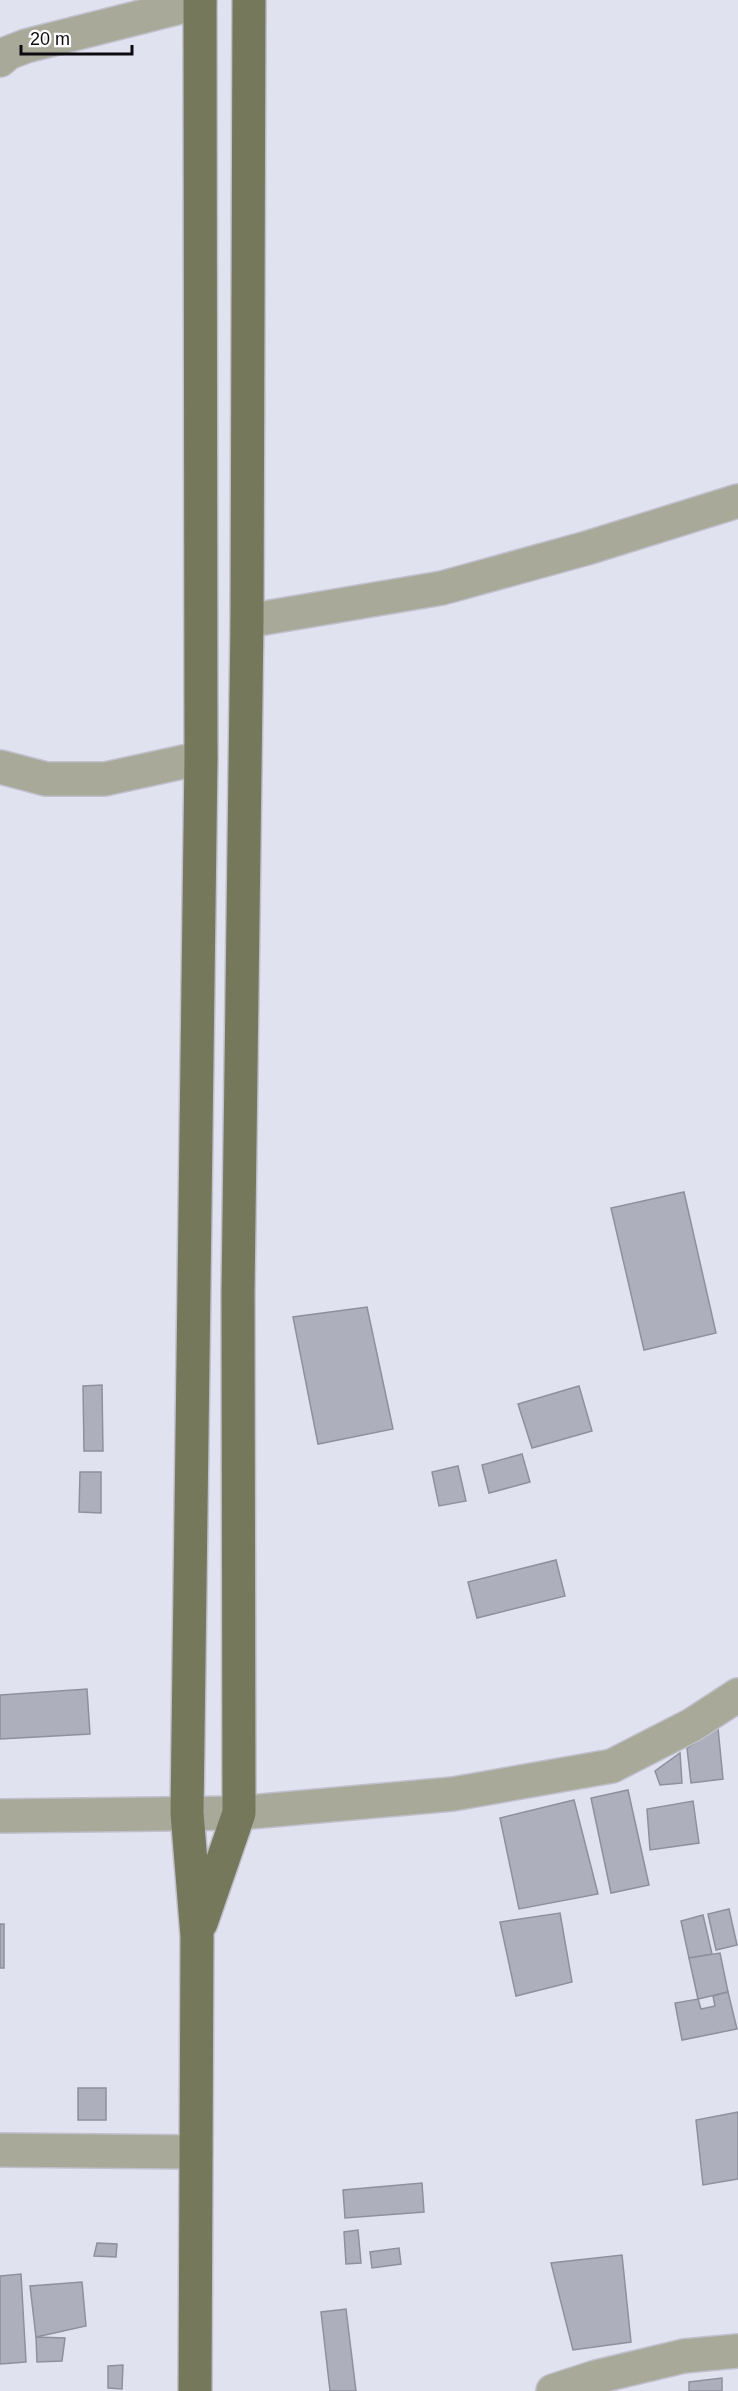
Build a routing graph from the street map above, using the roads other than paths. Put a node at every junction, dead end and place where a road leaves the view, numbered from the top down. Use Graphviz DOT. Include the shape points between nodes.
graph roads {
  1 [pos="249,0"];
  2 [pos="200,1"];
  3 [pos="0,60"];
  4 [pos="738,501"];
  5 [pos="247,621"];
  6 [pos="201,758"];
  7 [pos="0,767"];
  8 [pos="738,1695"];
  9 [pos="187,1813"];
  10 [pos="239,1813"];
  11 [pos="0,1816"];
  12 [pos="196,1936"];
  13 [pos="0,2150"];
  14 [pos="196,2152"];
  15 [pos="738,2351"];
  16 [pos="195,2391"];
  17 [pos="553,2391"];
  1 -- 5 [label="main road"];
  2 -- 3 [label="street" via="26,46"];
  2 -- 6 [label="main road"];
  4 -- 5 [label="street" via="442,588"];
  5 -- 10 [label="main road" via="238,1293"];
  6 -- 7 [label="street" via="105,779 46,778"];
  6 -- 9 [label="main road"];
  8 -- 10 [label="street" via="692,1725 612,1766 453,1794"];
  9 -- 10 [label="street"];
  9 -- 11 [label="street"];
  9 -- 12 [label="main road"];
  10 -- 12 [label="main road"];
  12 -- 14 [label="main road"];
  13 -- 14 [label="street"];
  14 -- 16 [label="main road"];
  15 -- 17 [label="street" via="684,2356"];
}
